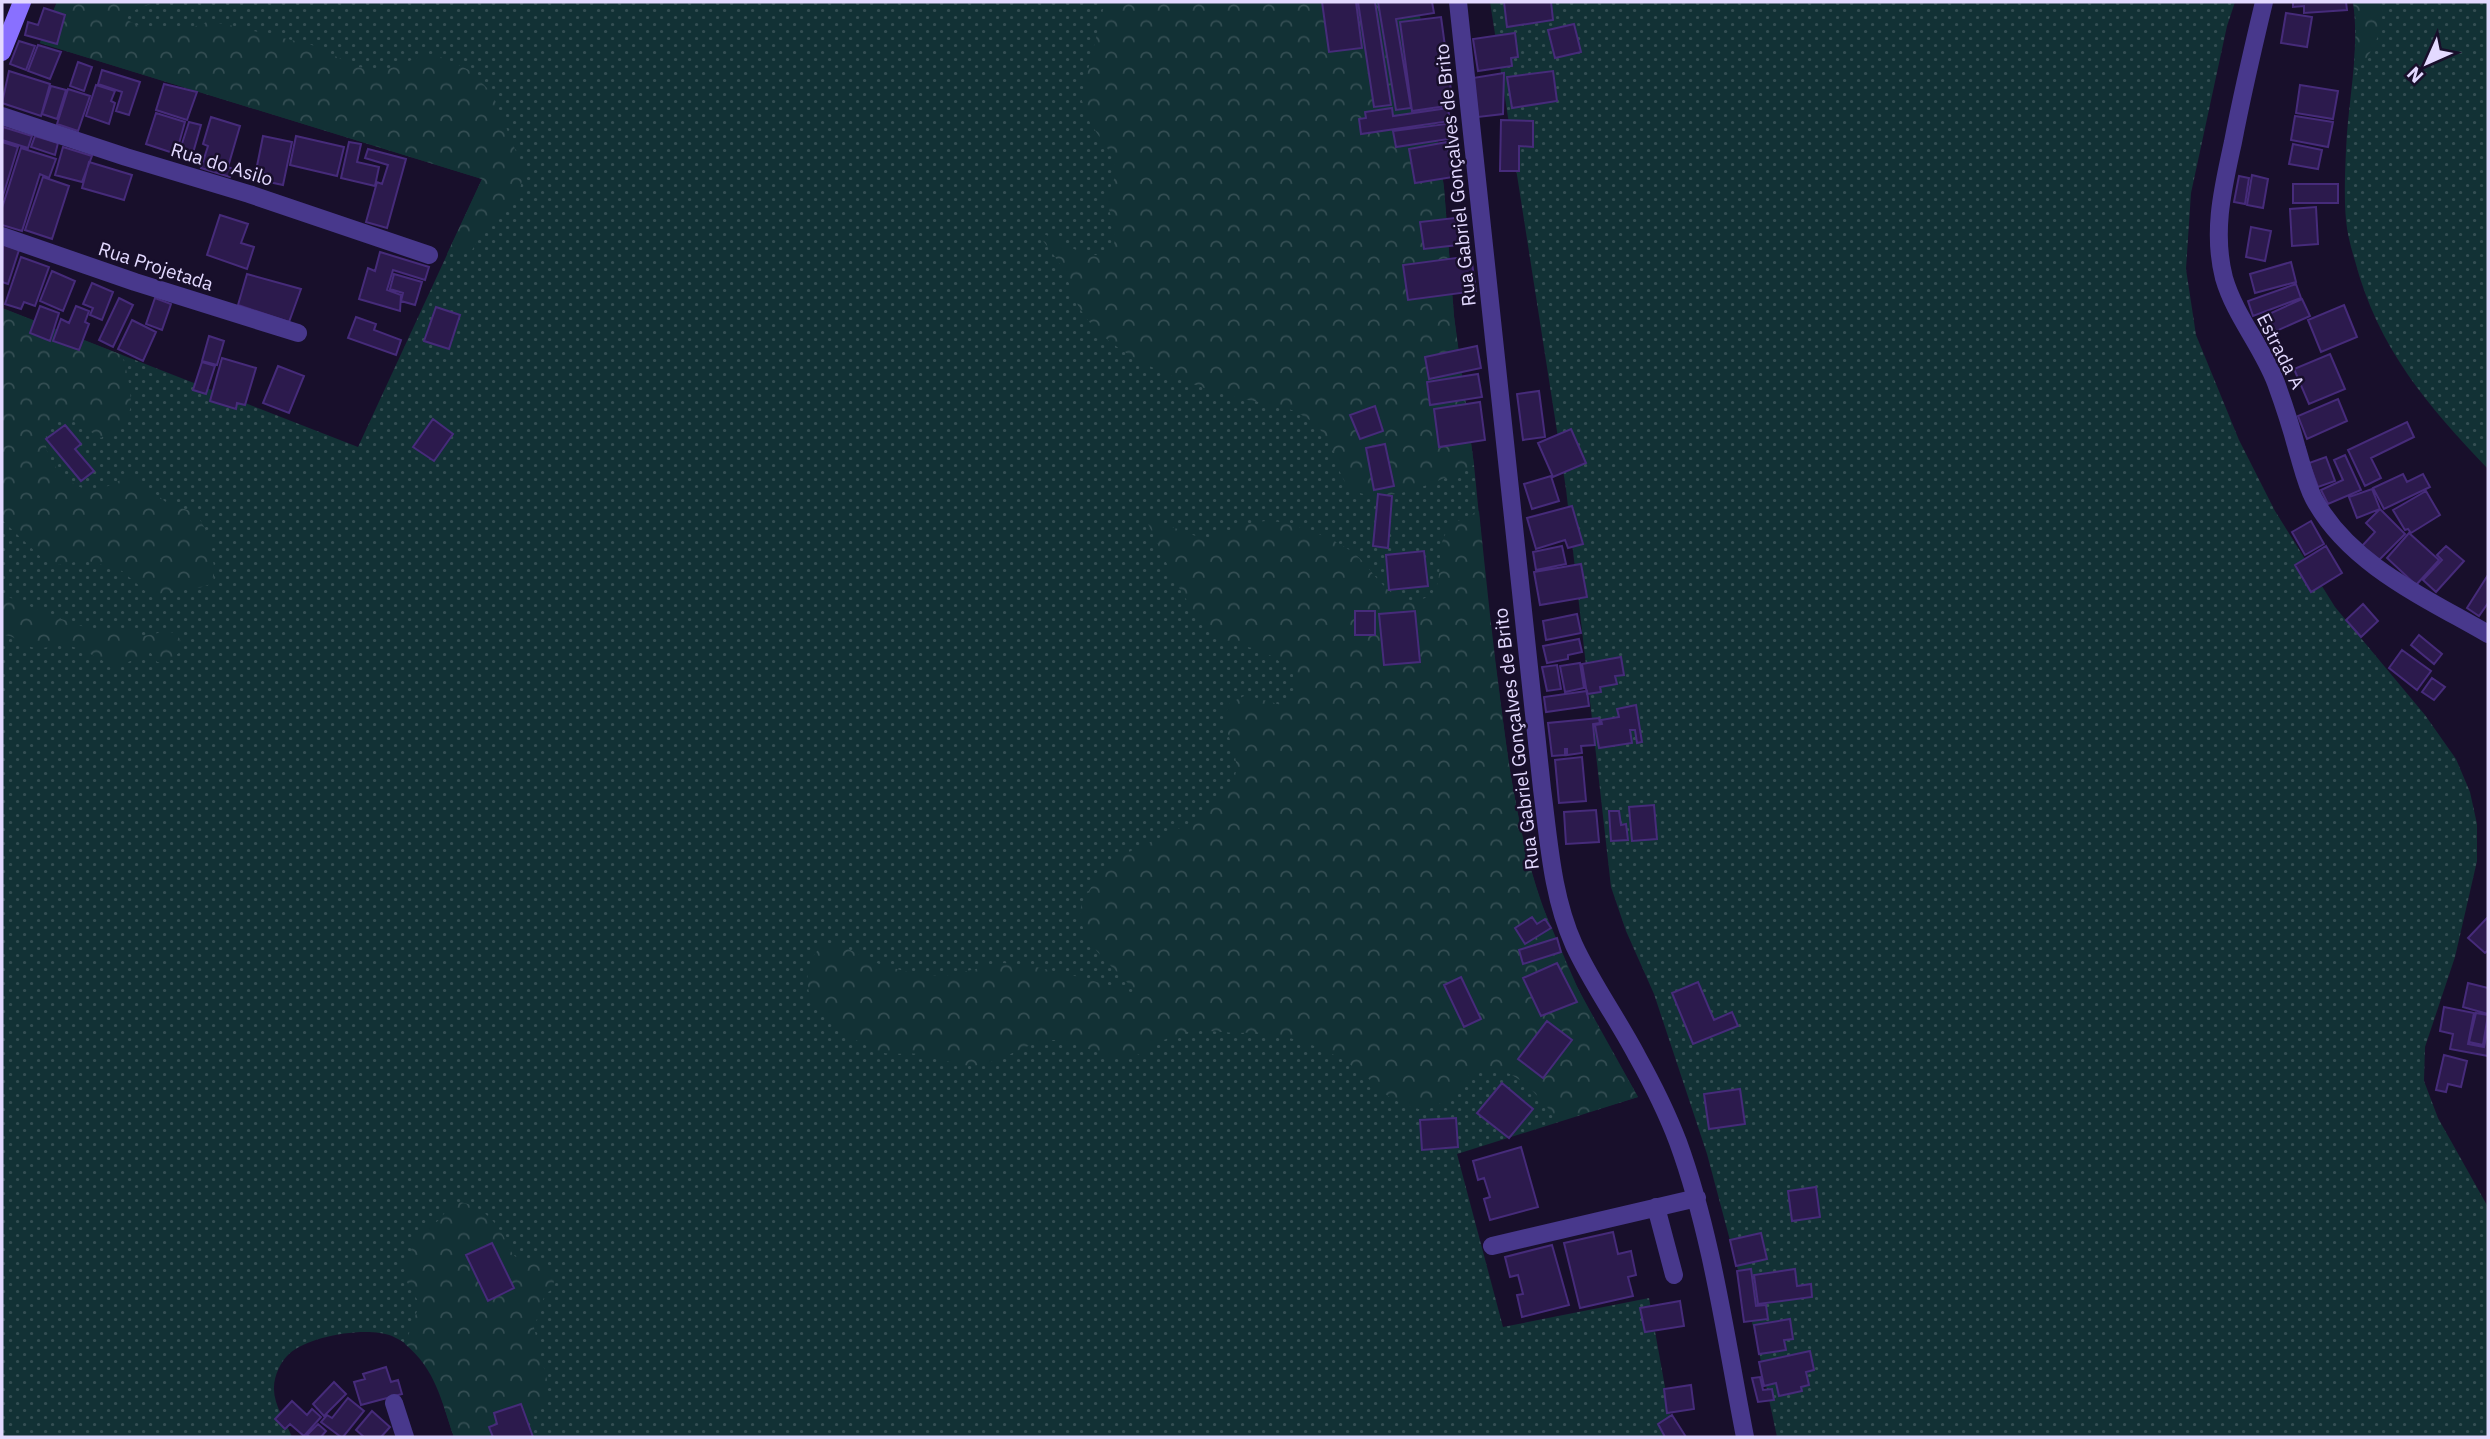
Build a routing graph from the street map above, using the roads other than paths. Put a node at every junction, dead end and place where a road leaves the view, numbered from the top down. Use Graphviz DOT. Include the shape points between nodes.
graph roads {
  1 [pos="22,2"];
  2 [pos="1458,2"];
  3 [pos="2264,2"];
  4 [pos="2,52"];
  5 [pos="2,116"];
  6 [pos="2,236"];
  7 [pos="429,254"];
  8 [pos="298,333"];
  9 [pos="2488,634"];
  10 [pos="1697,1198"];
  11 [pos="1656,1207"];
  12 [pos="1492,1246"];
  13 [pos="1674,1275"];
  14 [pos="394,1403"];
  15 [pos="405,1437"];
  16 [pos="1745,1437"];
  1 -- 4 [label="street"];
  2 -- 10 [label="street, Rua Gabriel Gonçalves de Brito" via="1554,880 1573,944 1638,1057"];
  3 -- 9 [label="street, Estrada A" via="2218,215 2217,245 2225,280 2239,316 2272,372 2313,498 2330,524 2363,557 2394,579"];
  5 -- 7 [label="street, Rua do Asilo"];
  6 -- 8 [label="street, Rua Projetada"];
  10 -- 11 [label="street"];
  10 -- 16 [label="street, Rua Gabriel Gonçalves de Brito"];
  11 -- 12 [label="street"];
  11 -- 13 [label="street"];
  14 -- 15 [label="street"];
}
